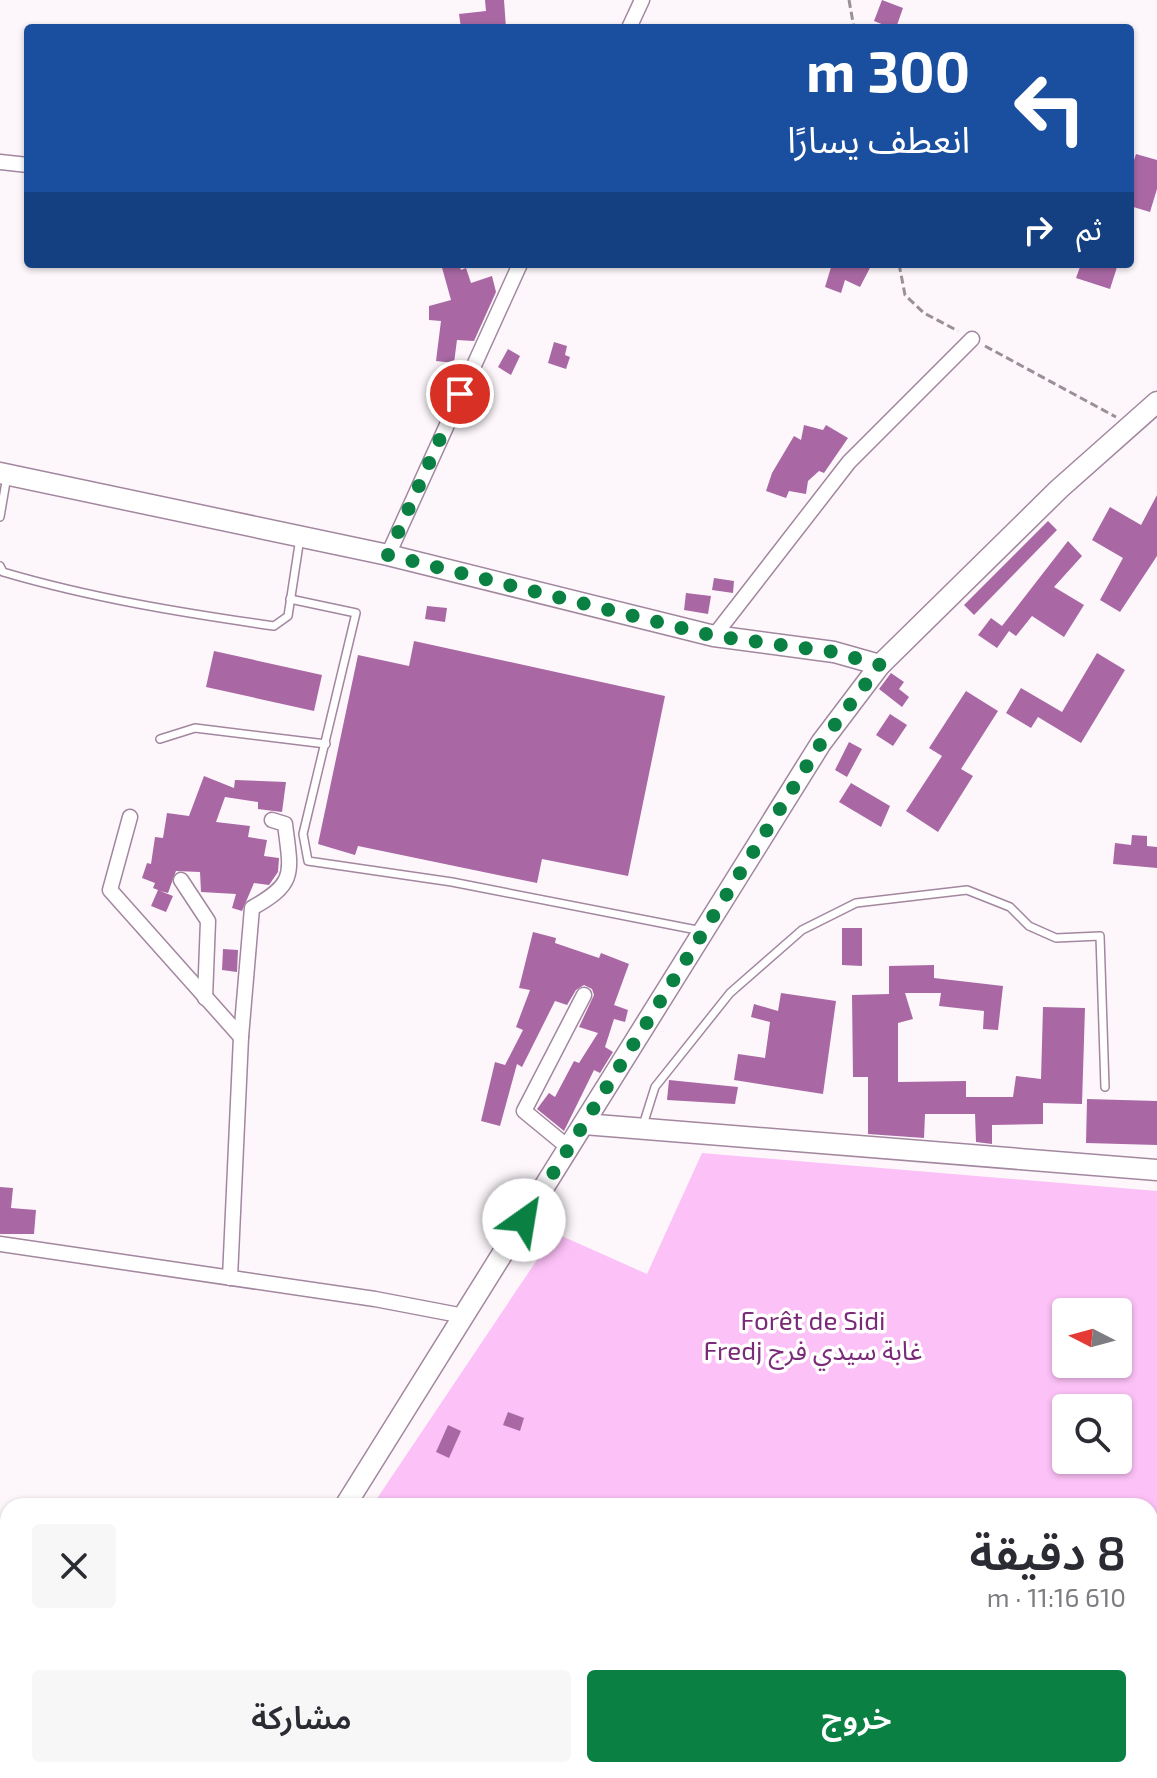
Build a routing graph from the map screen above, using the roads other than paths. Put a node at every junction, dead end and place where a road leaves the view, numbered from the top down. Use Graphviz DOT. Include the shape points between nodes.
graph roads {
  1 [pos="642,0"];
  2 [pos="631,24"];
  3 [pos="0,162"];
  4 [pos="24,165"];
  5 [pos="518,268"];
  6 [pos="972,339"];
  7 [pos="1157,402"];
  8 [pos="4,474"];
  9 [pos="0,517"];
  10 [pos="300,536"];
  11 [pos="388,555"];
  12 [pos="0,566"];
  13 [pos="290,599"];
  14 [pos="714,636"];
  15 [pos="880,665"];
  16 [pos="160,739"];
  17 [pos="326,744"];
  18 [pos="130,817"];
  19 [pos="272,820"];
  20 [pos="181,880"];
  21 [pos="703,931"];
  22 [pos="584,995"];
  23 [pos="205,998"];
  24 [pos="241,1037"];
  25 [pos="1105,1087"];
  26 [pos="584,1124"];
  27 [pos="642,1129"];
  28 [pos="569,1148"];
  29 [pos="1157,1170"];
  30 [pos="0,1244"];
  31 [pos="230,1278"];
  32 [pos="464,1316"];
  33 [pos="350,1498"];
  1 -- 2 [label="street"];
  3 -- 4 [label="street"];
  5 -- 11 [label="street"];
  6 -- 14 [label="street" via="849,462"];
  7 -- 15 [label="main road" via="1059,489"];
  8 -- 9 [label="lane"];
  8 -- 10 [label="main road"];
  10 -- 11 [label="main road"];
  10 -- 13 [label="lane"];
  11 -- 14 [label="main road"];
  12 -- 13 [label="lane" via="3,572 37,582 274,626 288,616"];
  13 -- 17 [label="lane" via="356,613"];
  14 -- 15 [label="main road" via="834,652"];
  15 -- 21 [label="main road" via="821,743"];
  16 -- 17 [label="lane" via="195,728"];
  17 -- 21 [label="lane" via="303,834 308,861 452,882"];
  18 -- 23 [label="street" via="110,890"];
  19 -- 24 [label="street" via="285,824 288,871 279,893 252,908"];
  20 -- 23 [label="street" via="208,921"];
  21 -- 26 [label="main road"];
  22 -- 28 [label="street" via="524,1111"];
  23 -- 24 [label="street"];
  24 -- 31 [label="street"];
  25 -- 27 [label="lane" via="1100,936 1056,938 1029,926 1010,907 967,890 856,903 802,930 730,993 655,1087"];
  26 -- 27 [label="main road"];
  26 -- 28 [label="main road"];
  27 -- 29 [label="main road"];
  28 -- 32 [label="main road"];
  30 -- 31 [label="street"];
  31 -- 32 [label="street"];
  32 -- 33 [label="main road"];
}
